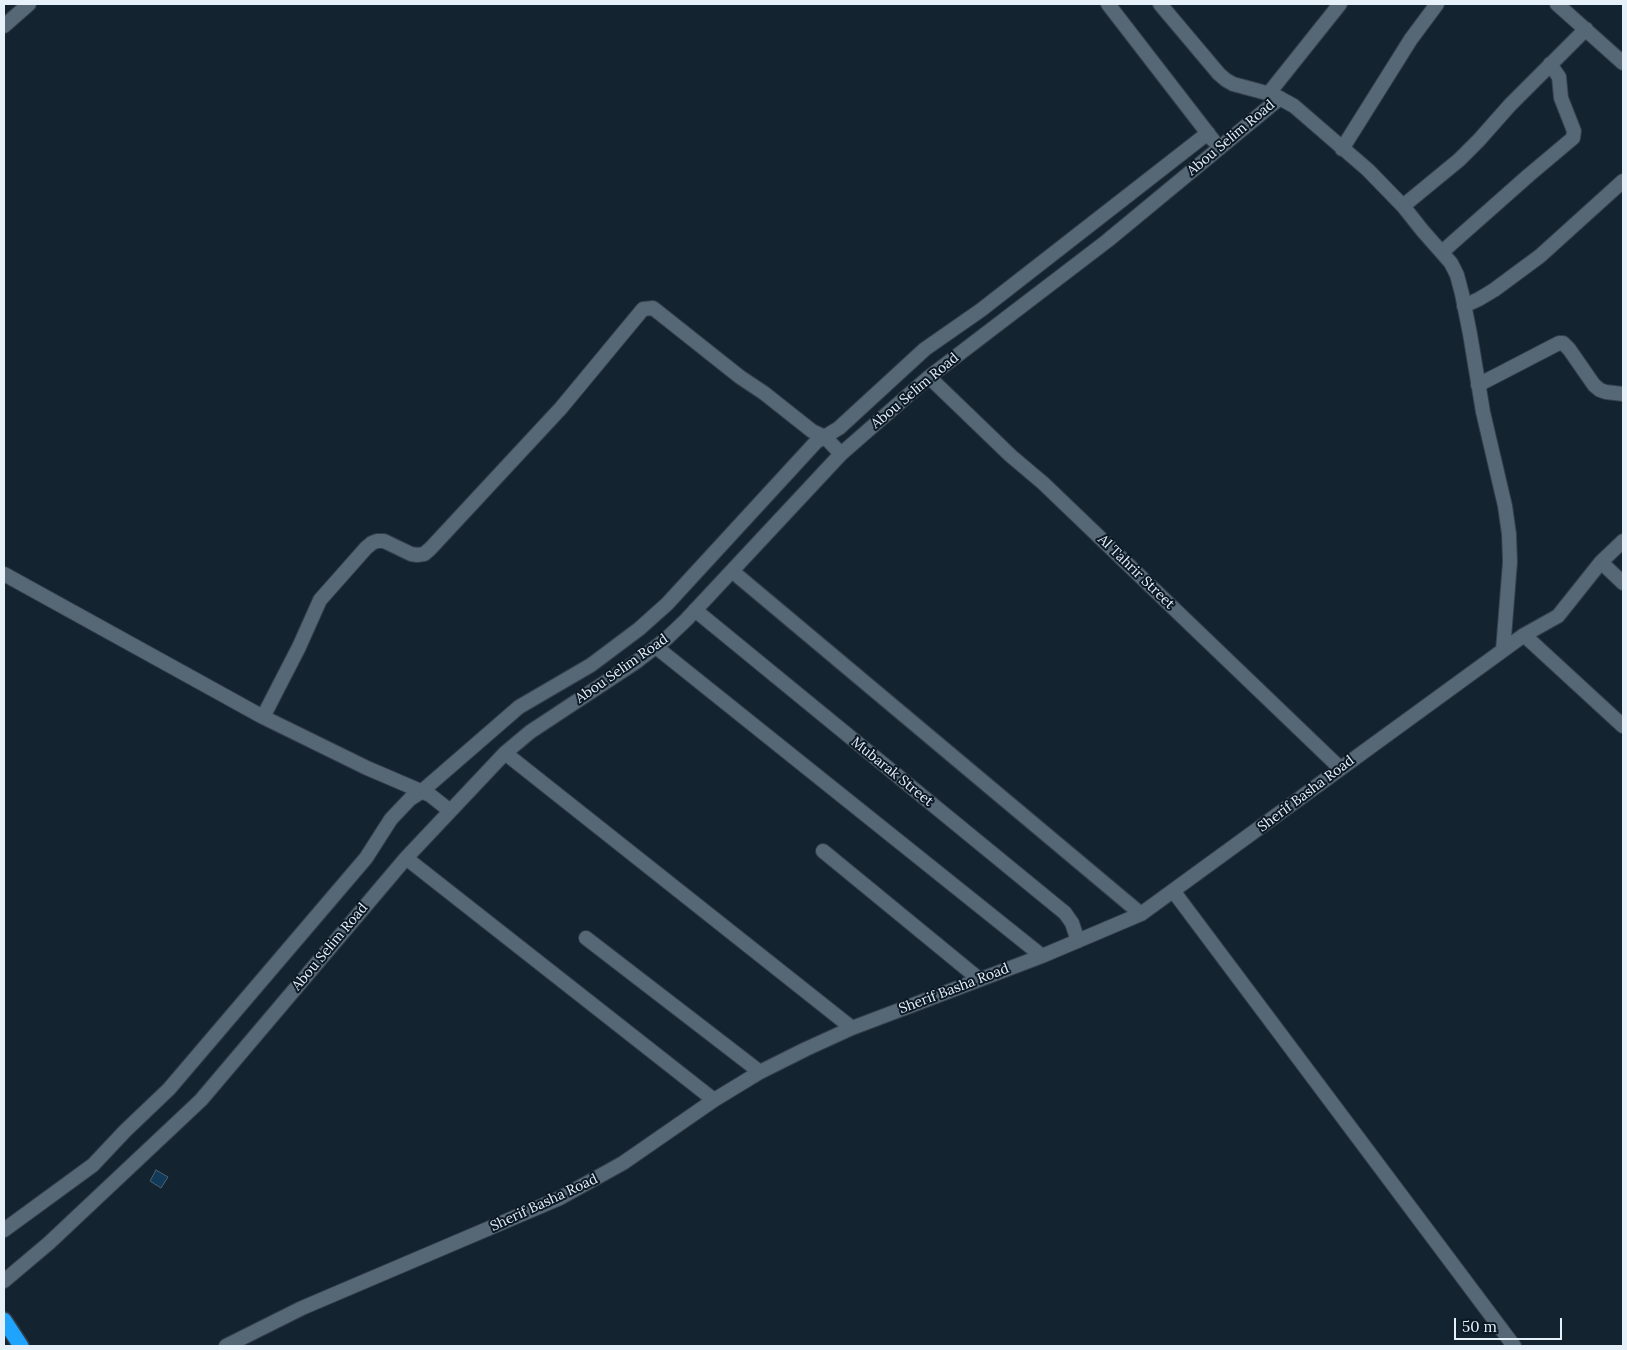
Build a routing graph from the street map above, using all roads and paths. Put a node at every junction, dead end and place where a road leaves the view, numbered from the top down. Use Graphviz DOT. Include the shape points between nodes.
graph roads {
  1 [pos="29,4"];
  2 [pos="1108,4"];
  3 [pos="1160,4"];
  4 [pos="1340,4"];
  5 [pos="1437,4"];
  6 [pos="1557,4"];
  7 [pos="4,26"];
  8 [pos="1586,29"];
  9 [pos="1623,63"];
  10 [pos="1550,64"];
  11 [pos="1274,96"];
  12 [pos="1208,133"];
  13 [pos="1219,148"];
  14 [pos="1342,149"];
  15 [pos="1623,181"];
  16 [pos="1403,206"];
  17 [pos="1442,252"];
  18 [pos="1464,306"];
  19 [pos="929,377"];
  20 [pos="1478,385"];
  21 [pos="1623,394"];
  22 [pos="824,437"];
  23 [pos="841,454"];
  24 [pos="1623,541"];
  25 [pos="1601,562"];
  26 [pos="732,571"];
  27 [pos="4,574"];
  28 [pos="1623,583"];
  29 [pos="695,610"];
  30 [pos="1524,635"];
  31 [pos="656,647"];
  32 [pos="1503,650"];
  33 [pos="263,717"];
  34 [pos="1623,726"];
  35 [pos="505,752"];
  36 [pos="1340,768"];
  37 [pos="422,792"];
  38 [pos="449,812"];
  39 [pos="823,851"];
  40 [pos="406,858"];
  41 [pos="1174,892"];
  42 [pos="1142,914"];
  43 [pos="586,938"];
  44 [pos="1078,941"];
  45 [pos="1042,956"];
  46 [pos="979,979"];
  47 [pos="852,1028"];
  48 [pos="760,1072"];
  49 [pos="714,1100"];
  50 [pos="4,1230"];
  51 [pos="4,1281"];
  52 [pos="4,1320"];
  53 [pos="21,1346"];
  54 [pos="226,1346"];
  55 [pos="1514,1346"];
  1 -- 7 [label="street"];
  2 -- 12 [label="street"];
  3 -- 11 [label="street" via="1219,74 1233,84"];
  4 -- 11 [label="street, Abou Selim Road"];
  5 -- 14 [label="street" via="1411,39"];
  6 -- 8 [label="street"];
  8 -- 9 [label="street"];
  8 -- 10 [label="street"];
  10 -- 16 [label="street" via="1460,160"];
  10 -- 17 [label="street" via="1559,77 1560,98 1574,131 1573,138"];
  11 -- 13 [label="street, Abou Selim Road"];
  11 -- 14 [label="street" via="1294,106"];
  12 -- 13 [label="street"];
  12 -- 22 [label="street, Abou Selim Road" via="981,310 925,349 840,428"];
  13 -- 19 [label="street, Abou Selim Road" via="1107,241"];
  14 -- 16 [label="street"];
  15 -- 18 [label="street" via="1533,262 1494,290"];
  16 -- 17 [label="street"];
  17 -- 18 [label="street" via="1457,275"];
  18 -- 20 [label="street"];
  19 -- 23 [label="street, Abou Selim Road"];
  19 -- 36 [label="street, Al Tahrir Street"];
  20 -- 21 [label="street" via="1564,343 1594,385 1606,392"];
  20 -- 32 [label="street" via="1506,506 1509,534"];
  22 -- 23 [label="street"];
  22 -- 33 [label="street" via="740,377 653,308 643,308 561,408 430,549 424,554 410,554 384,541 377,541 366,548 320,600"];
  22 -- 37 [label="street, Abou Selim Road" via="654,616 591,664 519,707"];
  23 -- 26 [label="street, Abou Selim Road"];
  24 -- 25 [label="street, Sherif Basha Road"];
  25 -- 28 [label="street"];
  25 -- 30 [label="street, Sherif Basha Road" via="1558,616"];
  26 -- 29 [label="street, Abou Selim Road"];
  26 -- 42 [label="street"];
  27 -- 33 [label="street"];
  29 -- 31 [label="street, Abou Selim Road"];
  29 -- 44 [label="street, Mubarak Street" via="1065,913"];
  30 -- 32 [label="street, Sherif Basha Road"];
  30 -- 34 [label="street"];
  31 -- 35 [label="street, Abou Selim Road"];
  31 -- 45 [label="street"];
  32 -- 36 [label="street, Sherif Basha Road"];
  33 -- 37 [label="street"];
  35 -- 38 [label="street, Abou Selim Road"];
  35 -- 47 [label="street"];
  36 -- 41 [label="street, Sherif Basha Road"];
  37 -- 38 [label="street"];
  37 -- 50 [label="street, Abou Selim Road" via="399,809 366,858 162,1097 93,1165"];
  38 -- 40 [label="street, Abou Selim Road"];
  39 -- 46 [label="street"];
  40 -- 49 [label="street"];
  40 -- 51 [label="street, Abou Selim Road" via="200,1100 49,1243"];
  41 -- 42 [label="street, Sherif Basha Road"];
  41 -- 55 [label="street"];
  42 -- 44 [label="street, Sherif Basha Road"];
  43 -- 48 [label="street"];
  44 -- 45 [label="street, Sherif Basha Road"];
  45 -- 46 [label="street, Sherif Basha Road"];
  46 -- 47 [label="street, Sherif Basha Road"];
  47 -- 48 [label="street, Sherif Basha Road"];
  48 -- 49 [label="street, Sherif Basha Road"];
  49 -- 54 [label="street, Sherif Basha Road" via="623,1163 567,1194 310,1304"];
  52 -- 53 [label="highway"];
}
